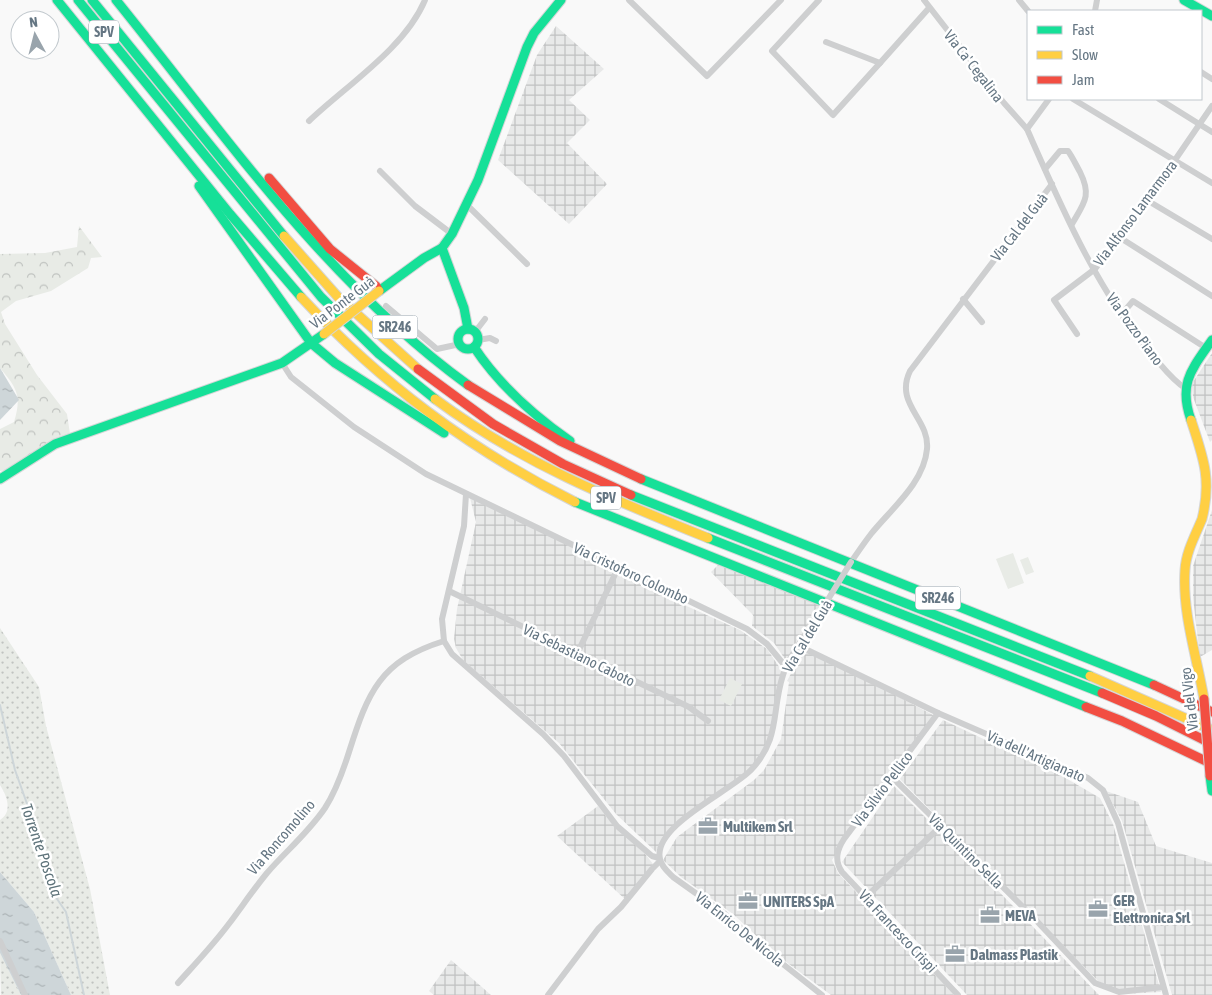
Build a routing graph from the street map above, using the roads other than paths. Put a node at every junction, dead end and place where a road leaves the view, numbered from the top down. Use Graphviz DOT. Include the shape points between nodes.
graph roads {
  1 [pos="57,0"];
  2 [pos="78,0"];
  3 [pos="92,0"];
  4 [pos="116,0"];
  5 [pos="425,0"];
  6 [pos="561,0"];
  7 [pos="629,0"];
  8 [pos="781,0"];
  9 [pos="819,0"];
  10 [pos="924,0"];
  11 [pos="1019,0"];
  12 [pos="1184,0"];
  13 [pos="930,8"];
  14 [pos="1202,10"];
  15 [pos="1027,11"];
  16 [pos="826,42"];
  17 [pos="880,63"];
  18 [pos="189,89"];
  19 [pos="1048,100"];
  20 [pos="1075,100"];
  21 [pos="1161,100"];
  22 [pos="1212,106"];
  23 [pos="151,117"];
  24 [pos="309,121"];
  25 [pos="1199,124"];
  26 [pos="1027,129"];
  27 [pos="1212,132"];
  28 [pos="1175,160"];
  29 [pos="1045,169"];
  30 [pos="380,171"];
  31 [pos="1212,183"];
  32 [pos="1052,184"];
  33 [pos="1145,199"];
  34 [pos="467,205"];
  35 [pos="1072,224"];
  36 [pos="452,234"];
  37 [pos="1119,237"];
  38 [pos="1212,239"];
  39 [pos="442,248"];
  40 [pos="526,264"];
  41 [pos="1095,269"];
  42 [pos="379,291"];
  43 [pos="1212,296"];
  44 [pos="963,298"];
  45 [pos="386,306"];
  46 [pos="1121,315"];
  47 [pos="485,318"];
  48 [pos="982,322"];
  49 [pos="1078,334"];
  50 [pos="474,337"];
  51 [pos="1212,340"];
  52 [pos="496,341"];
  53 [pos="311,343"];
  54 [pos="460,344"];
  55 [pos="1206,348"];
  56 [pos="282,363"];
  57 [pos="1185,388"];
  58 [pos="0,479"];
  59 [pos="663,489"];
  60 [pos="1211,490"];
  61 [pos="466,494"];
  62 [pos="567,498"];
  63 [pos="618,568"];
  64 [pos="449,591"];
  65 [pos="444,641"];
  66 [pos="799,646"];
  67 [pos="577,654"];
  68 [pos="786,667"];
  69 [pos="1212,712"];
  70 [pos="938,713"];
  71 [pos="708,721"];
  72 [pos="1212,730"];
  73 [pos="1212,744"];
  74 [pos="1212,764"];
  75 [pos="892,777"];
  76 [pos="1212,791"];
  77 [pos="940,827"];
  78 [pos="660,860"];
  79 [pos="839,867"];
  80 [pos="866,897"];
  81 [pos="0,941"];
  82 [pos="178,983"];
  83 [pos="1163,987"];
  84 [pos="25,995"];
  85 [pos="548,995"];
  86 [pos="822,995"];
  87 [pos="958,995"];
  88 [pos="1166,995"];
  1 -- 23 [label="main road"];
  2 -- 73 [label="main road, SPV" via="327,304 399,371 480,431 540,466 600,495 1094,690"];
  3 -- 72 [label="main road, SPV" via="294,249 338,297 409,362 494,424 563,464 626,493 1118,687"];
  4 -- 18 [label="main road, SR246"];
  5 -- 24 [label="street" via="404,36"];
  6 -- 34 [label="main road, Via Ponte Guà" via="534,33 527,47"];
  7 -- 8 [label="street" via="707,76"];
  9 -- 17 [label="street" via="772,52 833,115"];
  10 -- 13 [label="street, Via Ca' Cegalina"];
  11 -- 15 [label="street"];
  12 -- 14 [label="main road"];
  13 -- 17 [label="street"];
  13 -- 26 [label="street, Via Ca' Cegalina"];
  16 -- 17 [label="street"];
  18 -- 42 [label="main road" via="330,249"];
  18 -- 59 [label="main road, SR246" via="334,268 423,351 524,422 590,457"];
  19 -- 26 [label="street"];
  20 -- 28 [label="street"];
  21 -- 25 [label="street"];
  22 -- 25 [label="street, Via Alfonso Lamarmora"];
  23 -- 53 [label="main road"];
  23 -- 62 [label="main road" via="298,294 365,362 460,436"];
  25 -- 27 [label="street"];
  25 -- 28 [label="street, Via Alfonso Lamarmora"];
  26 -- 29 [label="street, Via Cal del Guà"];
  28 -- 31 [label="street"];
  28 -- 33 [label="street, Via Alfonso Lamarmora"];
  29 -- 32 [label="street, Via Cal del Guà"];
  29 -- 35 [label="street" via="1060,151 1068,151 1073,158 1087,192"];
  30 -- 36 [label="street" via="415,206"];
  32 -- 35 [label="street, Via Pozzo Piano"];
  32 -- 44 [label="street, Via Cal del Guà"];
  33 -- 37 [label="street, Via Alfonso Lamarmora"];
  33 -- 38 [label="street"];
  34 -- 36 [label="main road, Via Ponte Guà"];
  34 -- 40 [label="street"];
  35 -- 41 [label="street, Via Pozzo Piano"];
  36 -- 39 [label="main road, Via Ponte Guà"];
  37 -- 41 [label="street, Via Alfonso Lamarmora"];
  37 -- 43 [label="street"];
  39 -- 42 [label="main road, Via Ponte Guà"];
  39 -- 50 [label="main road"];
  41 -- 46 [label="street, Via Pozzo Piano"];
  41 -- 49 [label="street, Via Alfonso Lamarmora" via="1054,300"];
  42 -- 53 [label="main road, Via Ponte Guà, bridge"];
  44 -- 48 [label="street"];
  44 -- 66 [label="street, Via Cal del Guà, bridge" via="907,377 906,395 926,436 927,450 922,465 904,495 851,562"];
  45 -- 54 [label="street" via="437,349"];
  46 -- 55 [label="street" via="1133,301"];
  46 -- 57 [label="street, Via Pozzo Piano" via="1176,383"];
  47 -- 50 [label="street"];
  50 -- 52 [label="street"];
  50 -- 54 [label="main road" via="468,349"];
  50 -- 54 [label="main road" via="460,334"];
  50 -- 59 [label="main road" via="494,374 562,435"];
  51 -- 55 [label="main road"];
  53 -- 56 [label="main road, Via Ponte Guà"];
  53 -- 62 [label="main road" via="376,391 496,465 535,486"];
  55 -- 57 [label="main road"];
  56 -- 58 [label="main road, Via Ponte Guà" via="55,444"];
  56 -- 61 [label="street, Via Cristoforo Colombo" via="291,377 354,427 426,474"];
  57 -- 60 [label="main road" via="1185,400 1205,456"];
  59 -- 69 [label="main road, SR246" via="1116,669"];
  60 -- 76 [label="main road, Via del Vigo, bridge" via="1191,544 1185,571 1186,595 1204,699"];
  61 -- 63 [label="street, Via Cristoforo Colombo"];
  61 -- 64 [label="street" via="464,526"];
  62 -- 74 [label="main road" via="1114,718"];
  63 -- 67 [label="street"];
  63 -- 68 [label="street, Via Cristoforo Colombo" via="746,628 767,644"];
  64 -- 65 [label="street" via="442,619"];
  64 -- 67 [label="street, Via Sebastiano Caboto"];
  65 -- 78 [label="street" via="464,667 554,745 618,826"];
  65 -- 82 [label="street, Via Roncomolino" via="421,648 388,670 367,702 342,773 326,807 308,831 267,873 229,925"];
  66 -- 68 [label="street, Via Cal del Guà"];
  66 -- 70 [label="street, Via dell'Artigianato"];
  67 -- 71 [label="street, Via Sebastiano Caboto" via="689,707"];
  68 -- 78 [label="street, Via Cal del Guà" via="767,750 750,771 666,835 660,846"];
  70 -- 75 [label="street, Via Silvio Pellico"];
  70 -- 83 [label="street, Via dell'Artigianato" via="1088,778 1103,790 1118,823"];
  75 -- 77 [label="street, Via Quintino Sella"];
  75 -- 79 [label="street, Via Silvio Pellico" via="840,847"];
  77 -- 80 [label="street"];
  77 -- 83 [label="street, Via Quintino Sella" via="1032,916 1095,983 1119,992"];
  78 -- 85 [label="street, Via Cal del Guà" via="598,929"];
  78 -- 86 [label="street, Via Enrico De Nicola" via="673,877 725,914"];
  79 -- 80 [label="street, Via Francesco Crispi"];
  80 -- 87 [label="street, Via Francesco Crispi"];
  81 -- 84 [label="street"];
  83 -- 88 [label="street, Via dell'Artigianato"];
}
